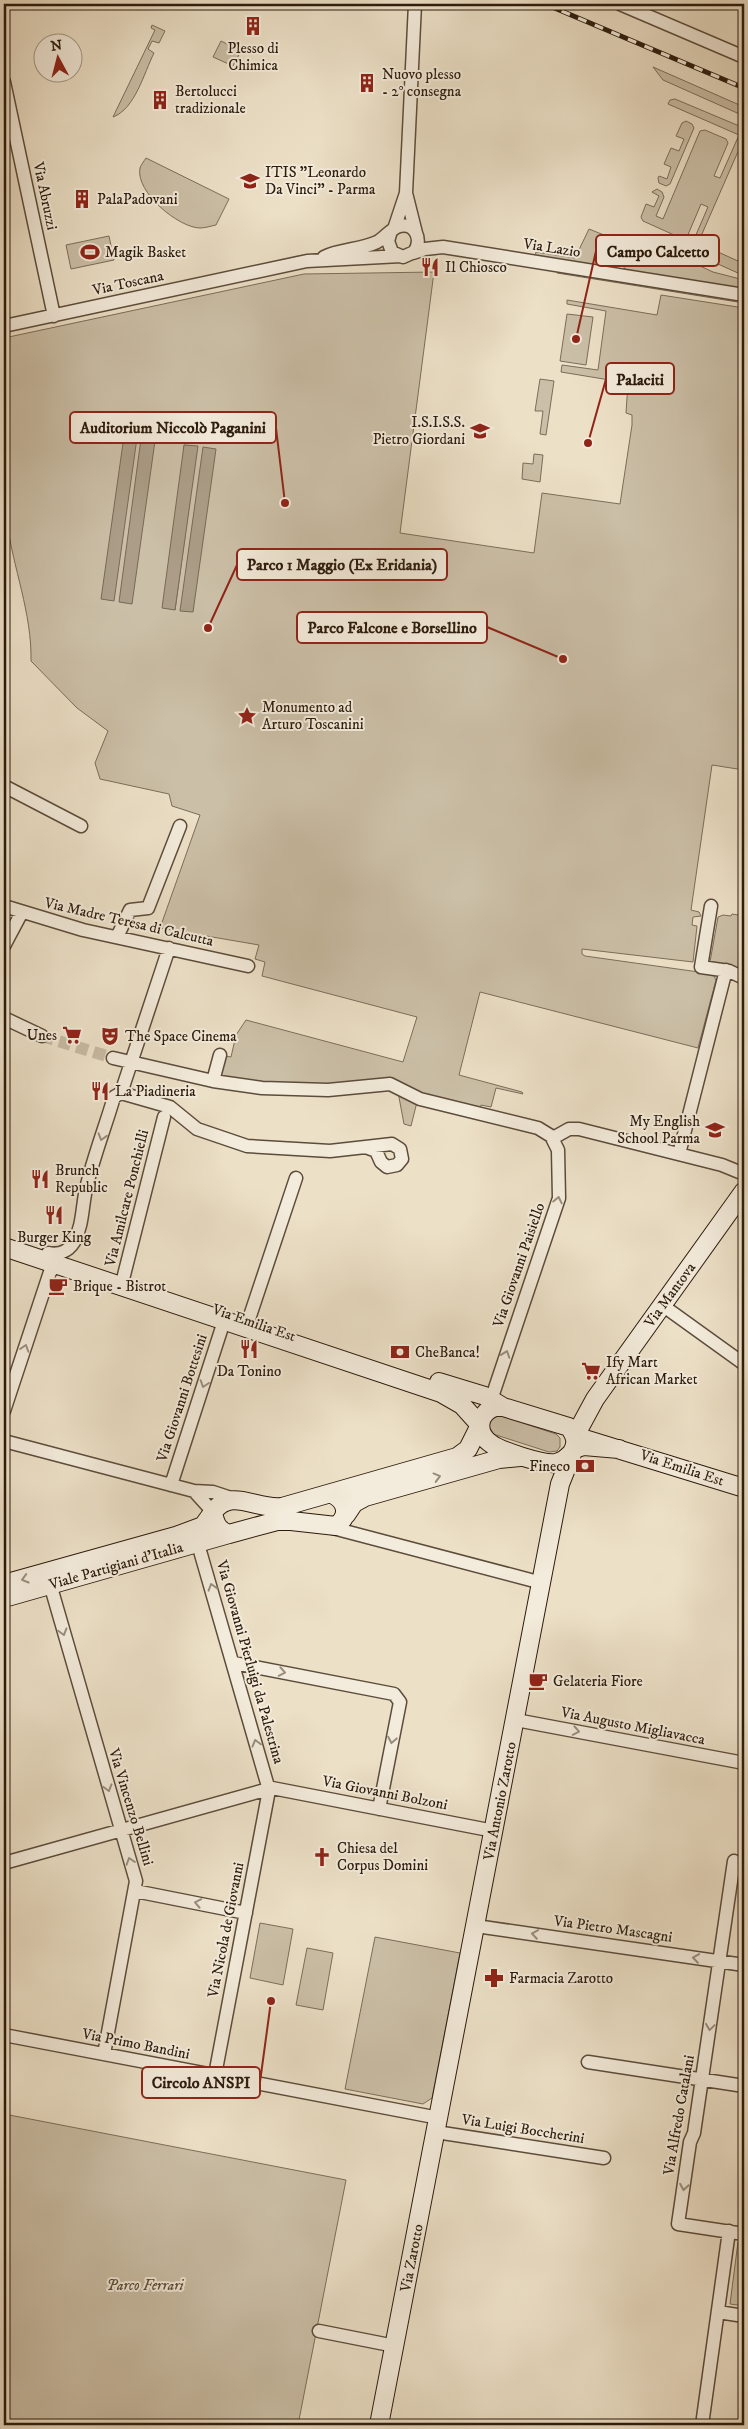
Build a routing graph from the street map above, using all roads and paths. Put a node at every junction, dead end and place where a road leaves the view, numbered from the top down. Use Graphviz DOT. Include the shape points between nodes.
graph roads {
  1 [pos="415,4"];
  2 [pos="620,4"];
  3 [pos="744,58"];
  4 [pos="4,82"];
  5 [pos="406,193"];
  6 [pos="393,230"];
  7 [pos="417,234"];
  8 [pos="443,247"];
  9 [pos="407,255"];
  10 [pos="319,259"];
  11 [pos="744,295"];
  12 [pos="54,316"];
  13 [pos="4,326"];
  14 [pos="4,786"];
  15 [pos="81,826"];
  16 [pos="180,826"];
  17 [pos="4,906"];
  18 [pos="711,906"];
  19 [pos="22,912"];
  20 [pos="116,937"];
  21 [pos="4,946"];
  22 [pos="169,948"];
  23 [pos="248,966"];
  24 [pos="726,970"];
  25 [pos="744,978"];
  26 [pos="4,1018"];
  27 [pos="42,1036"];
  28 [pos="220,1055"];
  29 [pos="113,1058"];
  30 [pos="131,1062"];
  31 [pos="213,1081"];
  32 [pos="120,1093"];
  33 [pos="164,1117"];
  34 [pos="553,1138"];
  35 [pos="368,1148"];
  36 [pos="679,1154"];
  37 [pos="744,1174"];
  38 [pos="296,1178"];
  39 [pos="742,1199"];
  40 [pos="4,1240"];
  41 [pos="4,1247"];
  42 [pos="48,1253"];
  43 [pos="62,1268"];
  44 [pos="123,1283"];
  45 [pos="662,1305"];
  46 [pos="224,1321"];
  47 [pos="248,1324"];
  48 [pos="744,1364"];
  49 [pos="595,1398"];
  50 [pos="497,1404"];
  51 [pos="4,1411"];
  52 [pos="558,1422"];
  53 [pos="480,1425"];
  54 [pos="4,1440"];
  55 [pos="574,1442"];
  56 [pos="619,1449"];
  57 [pos="530,1458"];
  58 [pos="560,1484"];
  59 [pos="171,1485"];
  60 [pos="744,1488"];
  61 [pos="194,1490"];
  62 [pos="332,1494"];
  63 [pos="239,1500"];
  64 [pos="213,1512"];
  65 [pos="345,1516"];
  66 [pos="328,1527"];
  67 [pos="358,1533"];
  68 [pos="229,1534"];
  69 [pos="198,1544"];
  70 [pos="48,1579"];
  71 [pos="542,1583"];
  72 [pos="4,1584"];
  73 [pos="4,1598"];
  74 [pos="234,1663"];
  75 [pos="522,1721"];
  76 [pos="744,1763"];
  77 [pos="269,1790"];
  78 [pos="379,1809"];
  79 [pos="120,1831"];
  80 [pos="494,1831"];
  81 [pos="734,1861"];
  82 [pos="4,1863"];
  83 [pos="136,1891"];
  84 [pos="246,1913"];
  85 [pos="476,1926"];
  86 [pos="719,1961"];
  87 [pos="744,1965"];
  88 [pos="4,2035"];
  89 [pos="104,2054"];
  90 [pos="588,2062"];
  91 [pos="215,2076"];
  92 [pos="702,2080"];
  93 [pos="744,2086"];
  94 [pos="438,2125"];
  95 [pos="604,2158"];
  96 [pos="729,2231"];
  97 [pos="744,2234"];
  98 [pos="718,2312"];
  99 [pos="744,2316"];
  100 [pos="319,2331"];
  101 [pos="395,2346"];
  102 [pos="385,2397"];
  103 [pos="379,2425"];
  104 [pos="390,2425"];
  105 [pos="702,2425"];
  1 -- 5 [label="street"];
  2 -- 3 [label="street"];
  4 -- 12 [label="street, Via Abruzzi"];
  5 -- 6 [label="street"];
  5 -- 7 [label="street"];
  6 -- 7 [label="street" via="406,226"];
  6 -- 9 [label="street" via="388,246 392,252"];
  6 -- 10 [label="street, Via Toscana" via="373,243"];
  7 -- 8 [label="street, Via Lazio"];
  7 -- 9 [label="street" via="418,245"];
  8 -- 9 [label="street, Via Lazio"];
  8 -- 11 [label="street, Via Lazio"];
  9 -- 10 [label="street, Via Toscana" via="337,261"];
  10 -- 12 [label="street, Via Toscana"];
  12 -- 13 [label="street, Via Toscana"];
  14 -- 15 [label="street"];
  16 -- 20 [label="street" via="148,908 130,910"];
  17 -- 19 [label="street, Via Madre Teresa di Calcutta"];
  18 -- 24 [label="street" via="702,967"];
  19 -- 20 [label="street, Via Madre Teresa di Calcutta"];
  19 -- 21 [label="street"];
  20 -- 22 [label="street, Via Madre Teresa di Calcutta"];
  22 -- 23 [label="street, Via Madre Teresa di Calcutta"];
  22 -- 30 [label="street"];
  24 -- 25 [label="street"];
  24 -- 36 [label="street"];
  26 -- 27 [label="street"];
  28 -- 31 [label="street"];
  29 -- 30 [label="street"];
  30 -- 31 [label="street"];
  30 -- 32 [label="street"];
  31 -- 34 [label="street" via="295,1090 390,1084 420,1100 538,1128"];
  32 -- 35 [label="street" via="173,1108 194,1127 247,1146 308,1151"];
  32 -- 42 [label="street, one-way" via="114,1097 86,1189 81,1225 73,1243 60,1253"];
  33 -- 44 [label="street, Via Amilcare Ponchielli"];
  34 -- 36 [label="street" via="565,1130 576,1128"];
  50 -- 34 [label="street, Via Giovanni Paisiello, one-way" via="558,1200 560,1158"];
  36 -- 37 [label="street"];
  38 -- 47 [label="street"];
  39 -- 45 [label="main road, Via Mantova"];
  40 -- 42 [label="main road, Via Emilia Est"];
  41 -- 43 [label="main road, Via Emilia Est"];
  42 -- 44 [label="main road, Via Emilia Est"];
  43 -- 44 [label="main road, Via Emilia Est"];
  51 -- 43 [label="street, one-way" via="50,1272"];
  44 -- 46 [label="main road, Via Emilia Est"];
  44 -- 47 [label="main road, Via Emilia Est"];
  45 -- 48 [label="street"];
  45 -- 49 [label="main road, Via Mantova"];
  46 -- 47 [label="main road, Via Emilia Est"];
  46 -- 59 [label="street, Via Giovanni Bottesini, one-way"];
  47 -- 50 [label="main road, Via Emilia Est"];
  47 -- 53 [label="main road, Via Emilia Est" via="441,1393 462,1405"];
  49 -- 52 [label="main road, Via Mantova" via="577,1416"];
  49 -- 55 [label="main road, Via Mantova"];
  49 -- 56 [label="main road" via="596,1427"];
  50 -- 52 [label="main road, Via Emilia Est"];
  50 -- 53 [label="main road" via="483,1413"];
  52 -- 55 [label="main road, Via Emilia Est" via="569,1427"];
  53 -- 57 [label="main road, Via Emilia Est" via="490,1444"];
  53 -- 62 [label="main road" via="461,1456"];
  54 -- 59 [label="street"];
  55 -- 56 [label="main road, Via Emilia Est"];
  55 -- 57 [label="main road, Via Emilia Est" via="566,1458 558,1462"];
  55 -- 58 [label="main road, Via Antonio Zarotto"];
  56 -- 60 [label="main road, Via Emilia Est"];
  57 -- 58 [label="main road" via="547,1467"];
  65 -- 57 [label="main road, one-way" via="354,1504 365,1497 499,1459"];
  58 -- 71 [label="main road, Via Antonio Zarotto"];
  59 -- 61 [label="street"];
  61 -- 63 [label="street"];
  61 -- 64 [label="street"];
  62 -- 63 [label="main road" via="275,1508"];
  62 -- 65 [label="main road" via="341,1500"];
  63 -- 64 [label="main road, Viale Partigiani d'Italia" via="226,1500"];
  64 -- 68 [label="main road" via="216,1525"];
  64 -- 70 [label="main road, Viale Partigiani d'Italia" via="202,1526"];
  65 -- 66 [label="main road" via="336,1526"];
  65 -- 67 [label="street"];
  66 -- 67 [label="street"];
  66 -- 68 [label="main road, Viale Partigiani d'Italia" via="309,1522 277,1521"];
  67 -- 71 [label="street"];
  68 -- 69 [label="main road, Viale Partigiani d'Italia"];
  69 -- 70 [label="main road, Viale Partigiani d'Italia"];
  74 -- 69 [label="street, Via Giovanni Pierluigi da Palestrina, one-way"];
  70 -- 72 [label="main road, Viale Partigiani d'Italia, one-way"];
  70 -- 73 [label="main road, Viale Partigiani d'Italia"];
  70 -- 79 [label="street, Via Vincenzo Bellini, one-way"];
  71 -- 75 [label="main road, Via Antonio Zarotto"];
  77 -- 74 [label="street, Via Giovanni Pierluigi da Palestrina, one-way"];
  74 -- 78 [label="street, one-way" via="394,1694 400,1702"];
  75 -- 76 [label="street, Via Augusto Migliavacca, one-way"];
  75 -- 80 [label="main road, Via Antonio Zarotto"];
  77 -- 78 [label="street, Via Giovanni Bolzoni"];
  77 -- 79 [label="street"];
  77 -- 84 [label="street, Via Nicola de Giovanni"];
  78 -- 80 [label="street, Via Giovanni Bolzoni"];
  79 -- 82 [label="street"];
  83 -- 79 [label="street, Via Vincenzo Bellini, one-way" via="136,1881"];
  80 -- 85 [label="main road, Via Antonio Zarotto"];
  81 -- 86 [label="street, Via Alfredo Catalani"];
  84 -- 83 [label="street, one-way"];
  83 -- 89 [label="street, Via Vincenzo Bellini"];
  84 -- 91 [label="street, Via Nicola de Giovanni"];
  86 -- 85 [label="street, Via Pietro Mascagni, one-way"];
  85 -- 94 [label="main road, Via Antonio Zarotto"];
  86 -- 87 [label="street, Via Pietro Mascagni"];
  86 -- 92 [label="street, Via Alfredo Catalani, one-way"];
  88 -- 89 [label="street, Via Primo Bandini"];
  89 -- 91 [label="street, Via Primo Bandini"];
  90 -- 92 [label="street"];
  91 -- 94 [label="street, Via Primo Bandini"];
  92 -- 93 [label="street"];
  92 -- 96 [label="street, Via Alfredo Catalani, one-way" via="678,2224"];
  94 -- 95 [label="street, Via Luigi Boccherini"];
  94 -- 101 [label="main road, Via Zarotto"];
  96 -- 97 [label="street, Via Alfredo Catalani"];
  96 -- 98 [label="street"];
  98 -- 99 [label="street"];
  98 -- 105 [label="street"];
  100 -- 101 [label="street"];
  101 -- 102 [label="main road, Via Zarotto"];
  102 -- 103 [label="main road, Via Zarotto"];
  102 -- 104 [label="main road, Via Zarotto"];
}
